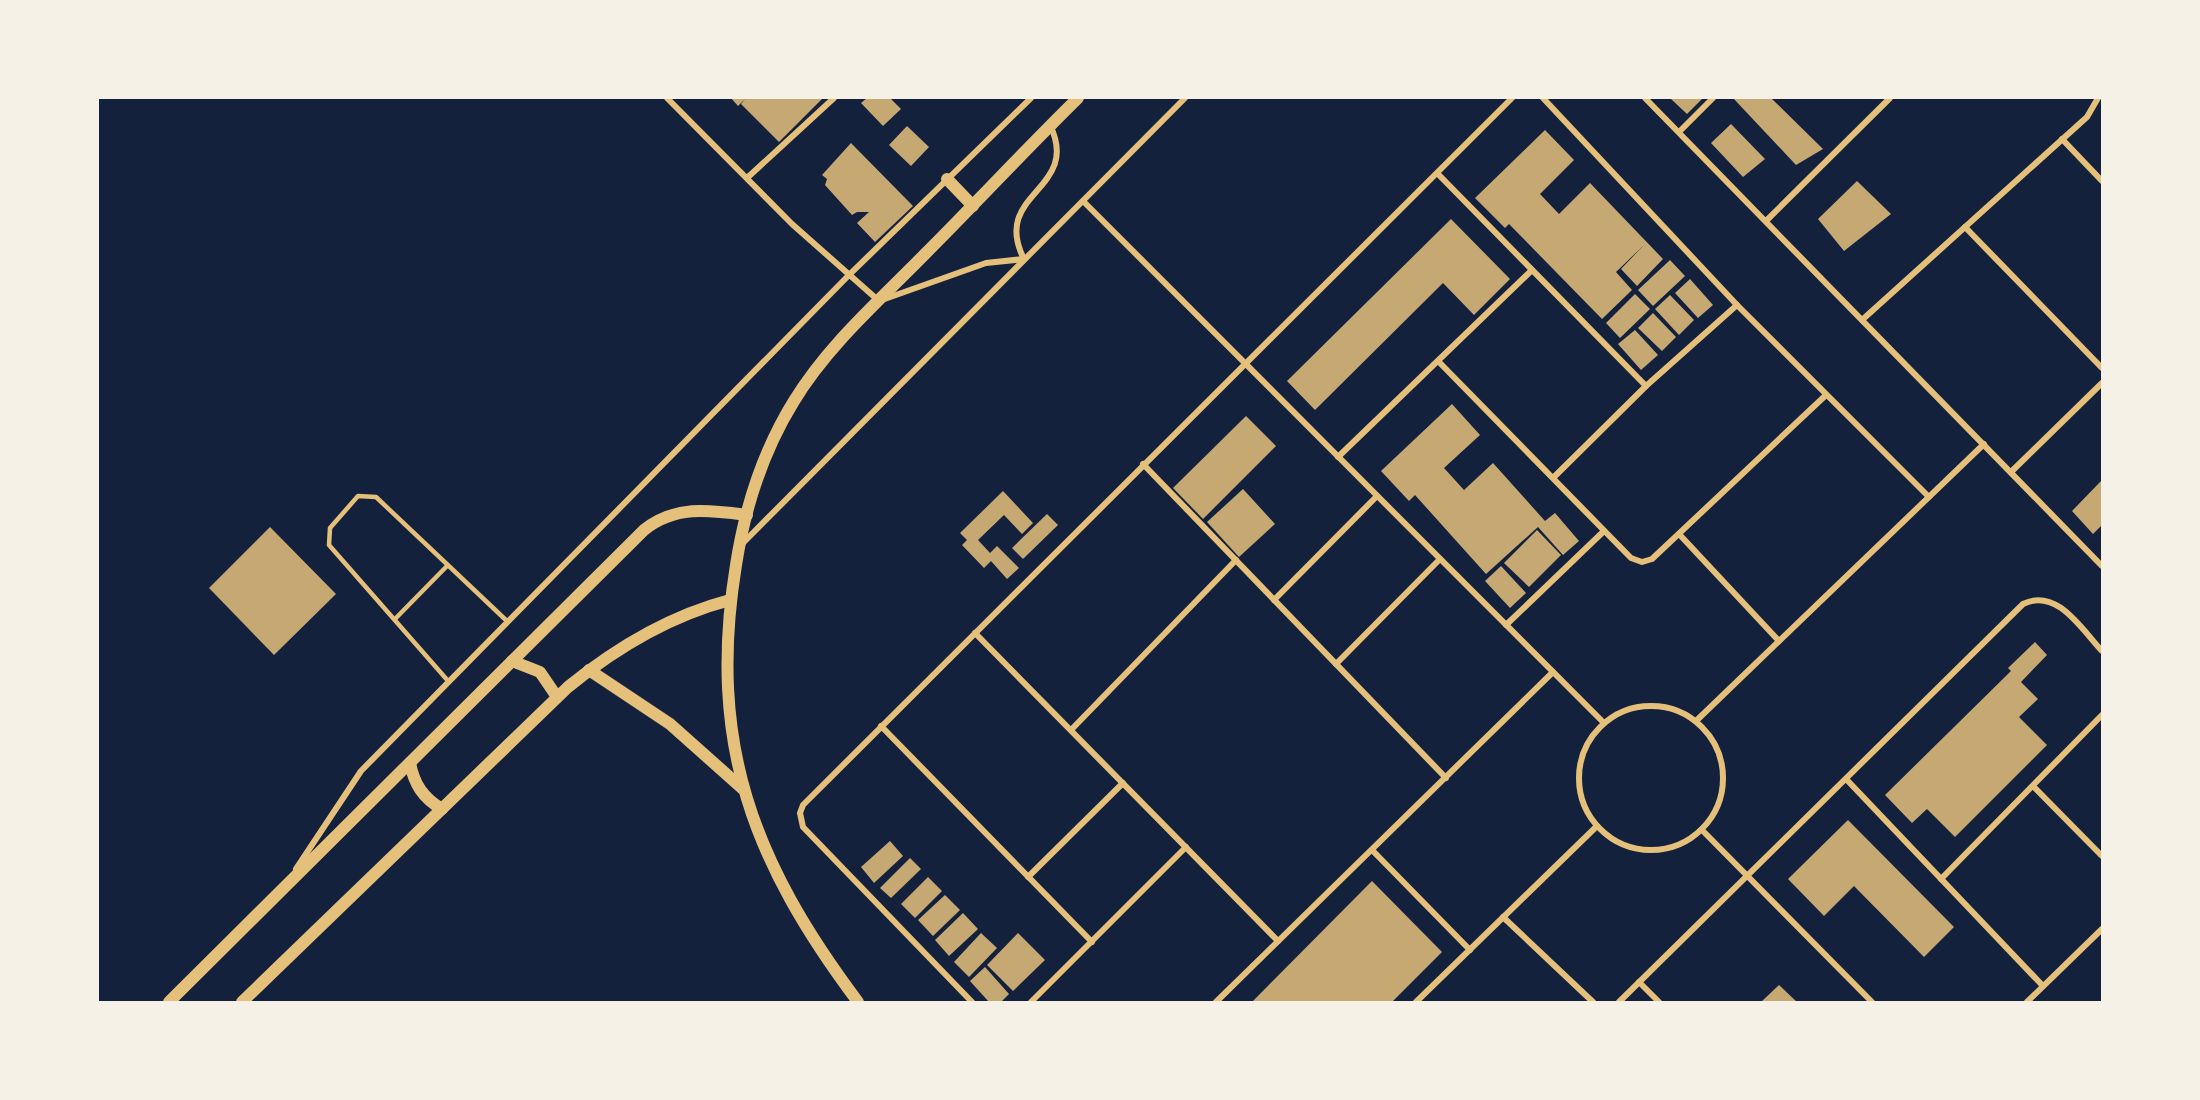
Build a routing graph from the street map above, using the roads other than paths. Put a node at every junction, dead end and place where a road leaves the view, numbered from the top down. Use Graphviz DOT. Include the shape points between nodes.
graph roads {
  1 [pos="667,98"];
  2 [pos="834,98"];
  3 [pos="1031,98"];
  4 [pos="1078,98"];
  5 [pos="1185,98"];
  6 [pos="1512,98"];
  7 [pos="1543,98"];
  8 [pos="1645,98"];
  9 [pos="1713,98"];
  10 [pos="1890,98"];
  11 [pos="2098,98"];
  12 [pos="1050,125"];
  13 [pos="1679,132"];
  14 [pos="2062,139"];
  15 [pos="1438,174"];
  16 [pos="747,178"];
  17 [pos="947,179"];
  18 [pos="2103,181"];
  19 [pos="1083,201"];
  20 [pos="973,206"];
  21 [pos="1766,220"];
  22 [pos="1965,227"];
  23 [pos="1023,259"];
  24 [pos="1532,270"];
  25 [pos="849,274"];
  26 [pos="879,301"];
  27 [pos="1737,305"];
  28 [pos="1862,320"];
  29 [pos="1438,362"];
  30 [pos="1246,365"];
  31 [pos="2103,368"];
  32 [pos="2103,383"];
  33 [pos="1647,386"];
  34 [pos="1826,395"];
  35 [pos="1984,444"];
  36 [pos="1338,457"];
  37 [pos="1143,464"];
  38 [pos="2012,472"];
  39 [pos="1553,478"];
  40 [pos="1377,496"];
  41 [pos="1929,497"];
  42 [pos="747,514"];
  43 [pos="1604,531"];
  44 [pos="1679,534"];
  45 [pos="739,548"];
  46 [pos="1440,559"];
  47 [pos="1236,560"];
  48 [pos="447,566"];
  49 [pos="2103,566"];
  50 [pos="730,600"];
  51 [pos="1274,600"];
  52 [pos="395,619"];
  53 [pos="508,622"];
  54 [pos="1506,625"];
  55 [pos="975,633"];
  56 [pos="1779,641"];
  57 [pos="2103,651"];
  58 [pos="512,661"];
  59 [pos="1336,664"];
  60 [pos="589,670"];
  61 [pos="1552,672"];
  62 [pos="449,682"];
  63 [pos="557,697"];
  64 [pos="2103,715"];
  65 [pos="1696,721"];
  66 [pos="1604,723"];
  67 [pos="881,726"];
  68 [pos="1071,730"];
  69 [pos="410,763"];
  70 [pos="1446,778"];
  71 [pos="1846,780"];
  72 [pos="1123,783"];
  73 [pos="2033,786"];
  74 [pos="743,789"];
  75 [pos="442,809"];
  76 [pos="1597,826"];
  77 [pos="1702,830"];
  78 [pos="1186,847"];
  79 [pos="1372,850"];
  80 [pos="2103,856"];
  81 [pos="1746,875"];
  82 [pos="1028,877"];
  83 [pos="1941,879"];
  84 [pos="282,890"];
  85 [pos="1503,917"];
  86 [pos="2103,929"];
  87 [pos="1278,941"];
  88 [pos="1092,942"];
  89 [pos="1470,950"];
  90 [pos="1639,982"];
  91 [pos="2043,986"];
  92 [pos="169,1002"];
  93 [pos="242,1002"];
  94 [pos="858,1002"];
  95 [pos="972,1002"];
  96 [pos="1031,1002"];
  97 [pos="1216,1002"];
  98 [pos="1416,1002"];
  99 [pos="1593,1002"];
  100 [pos="1619,1002"];
  101 [pos="1659,1002"];
  102 [pos="1872,1002"];
  103 [pos="2027,1002"];
  1 -- 16 [label="street"];
  2 -- 16 [label="street"];
  3 -- 17 [label="street"];
  4 -- 12 [label="main road"];
  5 -- 19 [label="street"];
  6 -- 15 [label="street"];
  7 -- 27 [label="street"];
  8 -- 13 [label="street"];
  9 -- 13 [label="street"];
  10 -- 21 [label="street"];
  11 -- 14 [label="street" via="2086,117"];
  12 -- 20 [label="main road"];
  12 -- 23 [label="street" via="1057,143 1054,169 1017,217 1016,242"];
  13 -- 21 [label="street"];
  14 -- 18 [label="street"];
  14 -- 22 [label="street"];
  15 -- 24 [label="street"];
  15 -- 30 [label="street"];
  16 -- 25 [label="street"];
  17 -- 20 [label="main road"];
  17 -- 25 [label="street"];
  19 -- 23 [label="street"];
  19 -- 30 [label="street"];
  20 -- 26 [label="main road"];
  21 -- 28 [label="street"];
  22 -- 28 [label="street"];
  22 -- 31 [label="street"];
  23 -- 26 [label="street" via="986,264"];
  23 -- 45 [label="street"];
  24 -- 29 [label="street"];
  24 -- 33 [label="street"];
  25 -- 26 [label="street"];
  25 -- 53 [label="street"];
  26 -- 42 [label="main road" via="817,367 795,399 759,472"];
  27 -- 33 [label="street"];
  27 -- 34 [label="street"];
  28 -- 35 [label="street"];
  29 -- 36 [label="street"];
  29 -- 39 [label="street"];
  30 -- 36 [label="street"];
  30 -- 37 [label="street"];
  32 -- 38 [label="street"];
  33 -- 39 [label="street"];
  34 -- 41 [label="street"];
  34 -- 44 [label="street"];
  35 -- 38 [label="street"];
  35 -- 41 [label="street"];
  36 -- 40 [label="street"];
  37 -- 47 [label="street"];
  37 -- 55 [label="street"];
  38 -- 49 [label="street"];
  39 -- 43 [label="street"];
  40 -- 46 [label="street"];
  40 -- 51 [label="street"];
  41 -- 56 [label="street"];
  42 -- 45 [label="main road"];
  42 -- 58 [label="main road" via="685,511 656,520"];
  43 -- 44 [label="street" via="1631,558 1642,562 1652,559"];
  43 -- 54 [label="street"];
  44 -- 56 [label="street"];
  45 -- 50 [label="main road"];
  46 -- 54 [label="street"];
  46 -- 59 [label="street"];
  47 -- 51 [label="street"];
  47 -- 68 [label="street"];
  48 -- 52 [label="lane"];
  48 -- 52 [label="lane" via="376,497 358,496 330,528 330,545"];
  48 -- 53 [label="lane"];
  50 -- 60 [label="main road" via="667,621"];
  50 -- 74 [label="main road" via="728,703"];
  51 -- 59 [label="street"];
  52 -- 62 [label="lane"];
  53 -- 62 [label="street"];
  54 -- 61 [label="street"];
  55 -- 67 [label="street"];
  55 -- 68 [label="street"];
  56 -- 65 [label="street"];
  57 -- 71 [label="street" via="2057,604 2031,600"];
  58 -- 63 [label="main road" via="540,672"];
  58 -- 69 [label="main road"];
  59 -- 70 [label="street"];
  60 -- 63 [label="main road"];
  60 -- 74 [label="main road" via="670,724"];
  61 -- 66 [label="street"];
  61 -- 70 [label="street"];
  62 -- 84 [label="street" via="361,771"];
  63 -- 75 [label="main road"];
  64 -- 73 [label="street"];
  65 -- 66 [label="street" via="1682,712 1650,705 1633,707"];
  65 -- 77 [label="street" via="1718,748 1724,783 1713,816"];
  66 -- 76 [label="street" via="1591,738 1579,773 1586,810"];
  67 -- 82 [label="street"];
  67 -- 95 [label="street" via="803,805 801,823"];
  68 -- 72 [label="street"];
  69 -- 75 [label="main road" via="423,795"];
  69 -- 84 [label="main road"];
  70 -- 79 [label="street"];
  71 -- 81 [label="street"];
  71 -- 83 [label="street"];
  72 -- 78 [label="street"];
  72 -- 82 [label="street"];
  73 -- 80 [label="street"];
  73 -- 83 [label="street"];
  74 -- 94 [label="main road" via="782,887 810,935"];
  75 -- 93 [label="main road"];
  76 -- 77 [label="street" via="1624,845 1657,851 1673,848"];
  76 -- 85 [label="street"];
  77 -- 81 [label="street"];
  78 -- 87 [label="street"];
  78 -- 88 [label="street"];
  79 -- 87 [label="street"];
  79 -- 89 [label="street"];
  81 -- 90 [label="street"];
  81 -- 102 [label="street"];
  82 -- 88 [label="street"];
  83 -- 91 [label="street"];
  84 -- 92 [label="main road"];
  85 -- 89 [label="street"];
  85 -- 99 [label="street"];
  86 -- 91 [label="street"];
  87 -- 97 [label="street"];
  88 -- 96 [label="street"];
  89 -- 98 [label="street"];
  90 -- 100 [label="street"];
  90 -- 101 [label="street"];
  91 -- 103 [label="street"];
}
